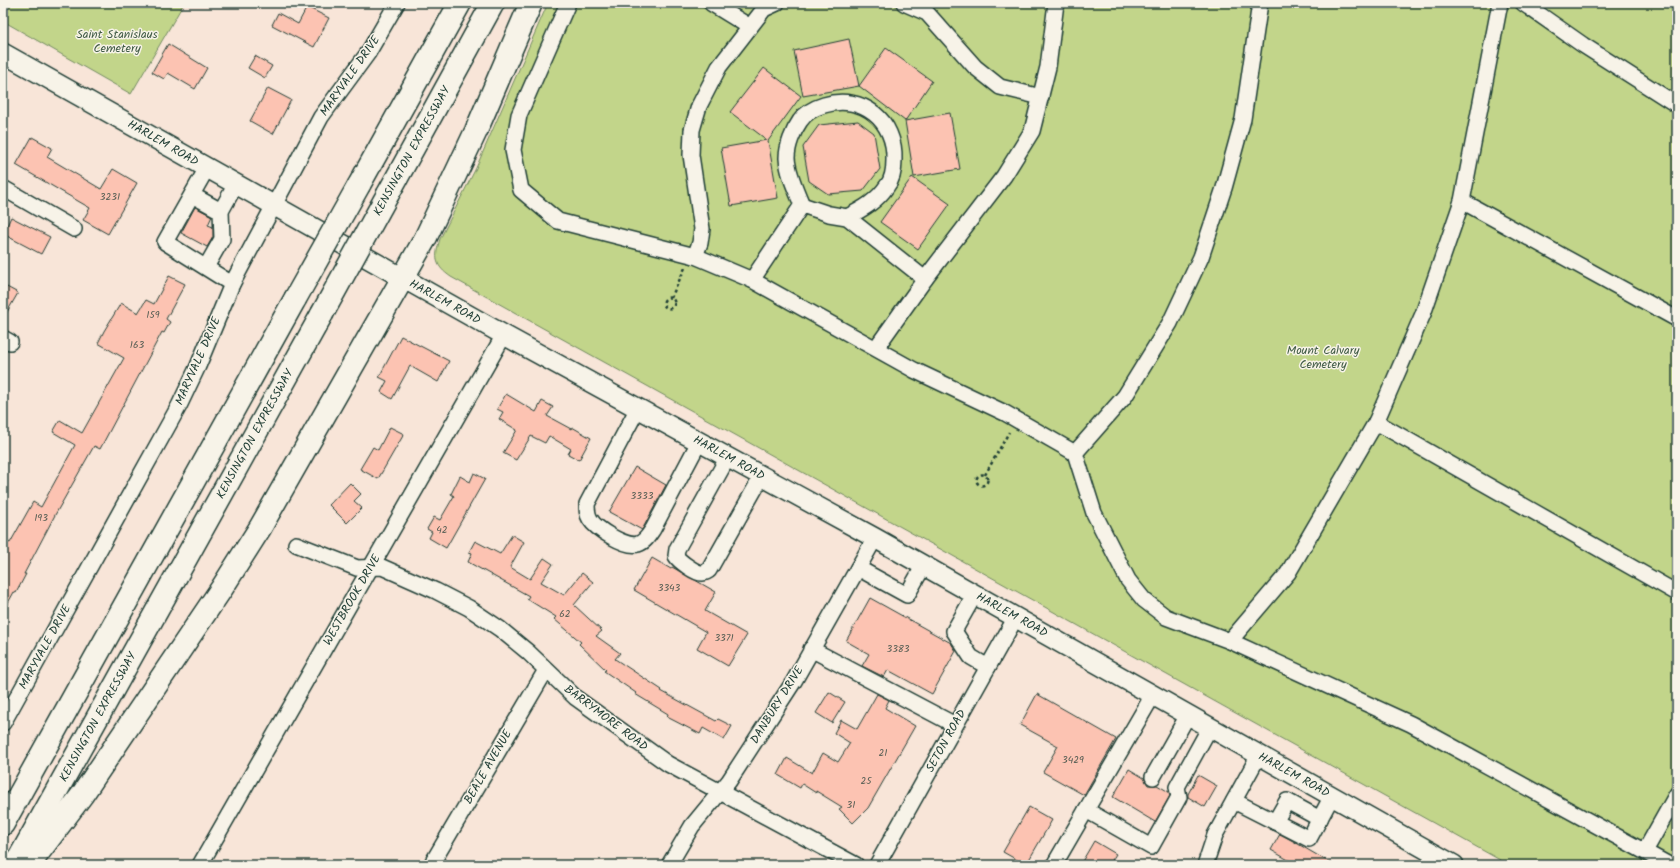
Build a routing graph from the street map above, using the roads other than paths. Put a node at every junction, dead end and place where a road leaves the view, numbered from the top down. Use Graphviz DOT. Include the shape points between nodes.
graph roads {
  1 [pos="397,3"];
  2 [pos="460,3"];
  3 [pos="494,3"];
  4 [pos="531,3"];
  5 [pos="568,3"];
  6 [pos="711,3"];
  7 [pos="777,3"];
  8 [pos="904,3"];
  9 [pos="1056,3"];
  10 [pos="1260,3"];
  11 [pos="1500,3"];
  12 [pos="1523,3"];
  13 [pos="750,27"];
  14 [pos="3,53"];
  15 [pos="1041,97"];
  16 [pos="1677,105"];
  17 [pos="207,168"];
  18 [pos="236,184"];
  19 [pos="3,188"];
  20 [pos="192,195"];
  21 [pos="1462,201"];
  22 [pos="802,205"];
  23 [pos="274,206"];
  24 [pos="221,211"];
  25 [pos="847,217"];
  26 [pos="74,229"];
  27 [pos="693,255"];
  28 [pos="206,267"];
  29 [pos="403,278"];
  30 [pos="925,279"];
  31 [pos="752,280"];
  32 [pos="232,284"];
  33 [pos="1677,319"];
  34 [pos="504,335"];
  35 [pos="876,348"];
  36 [pos="638,408"];
  37 [pos="1376,422"];
  38 [pos="699,442"];
  39 [pos="1075,453"];
  40 [pos="728,457"];
  41 [pos="762,476"];
  42 [pos="874,538"];
  43 [pos="296,544"];
  44 [pos="924,565"];
  45 [pos="371,567"];
  46 [pos="858,568"];
  47 [pos="1677,593"];
  48 [pos="975,594"];
  49 [pos="1016,617"];
  50 [pos="1230,641"];
  51 [pos="811,650"];
  52 [pos="988,667"];
  53 [pos="546,670"];
  54 [pos="1153,695"];
  55 [pos="1188,715"];
  56 [pos="3,723"];
  57 [pos="955,725"];
  58 [pos="1210,727"];
  59 [pos="1259,755"];
  60 [pos="1153,777"];
  61 [pos="720,792"];
  62 [pos="1677,794"];
  63 [pos="1332,796"];
  64 [pos="1234,801"];
  65 [pos="1086,810"];
  66 [pos="1320,819"];
  67 [pos="1276,822"];
  68 [pos="3,824"];
  69 [pos="1645,851"];
  70 [pos="1446,863"];
  71 [pos="16,865"];
  72 [pos="29,865"];
  73 [pos="200,865"];
  74 [pos="431,865"];
  75 [pos="669,865"];
  76 [pos="856,865"];
  77 [pos="877,865"];
  78 [pos="1054,865"];
  79 [pos="1205,865"];
  80 [pos="1669,865"];
  1 -- 23 [label="street, MARYVALE DRIVE" via="368,53 321,117"];
  2 -- 68 [label="highway, bridge"];
  3 -- 71 [label="highway, KENSINGTON EXPRESSWAY, bridge"];
  4 -- 29 [label="highway" via="466,153 425,239"];
  5 -- 27 [label="street" via="519,115 513,150 521,190 558,221"];
  6 -- 13 [label="street"];
  7 -- 13 [label="street" via="764,9"];
  8 -- 15 [label="street" via="927,13 975,67 1000,86"];
  9 -- 15 [label="street" via="1048,67"];
  10 -- 39 [label="street" via="1243,119 1224,188 1201,256 1170,323 1124,396"];
  11 -- 21 [label="street"];
  12 -- 16 [label="street"];
  13 -- 27 [label="street" via="719,67 699,106 692,130 691,155 702,229 700,243"];
  14 -- 17 [label="main road, HARLEM ROAD"];
  15 -- 30 [label="street" via="1032,131 1004,176"];
  17 -- 18 [label="main road, HARLEM ROAD"];
  17 -- 20 [label="street"];
  18 -- 23 [label="main road, HARLEM ROAD"];
  18 -- 24 [label="street"];
  19 -- 26 [label="street"];
  20 -- 24 [label="street"];
  20 -- 28 [label="street" via="166,242"];
  21 -- 33 [label="street"];
  21 -- 37 [label="street" via="1424,314"];
  22 -- 25 [label="street"];
  22 -- 25 [label="street" via="787,157 794,130 812,109 836,101 851,102 866,108 881,120 889,131 894,143 894,171 888,185 870,205"];
  22 -- 31 [label="street"];
  23 -- 29 [label="main road, HARLEM ROAD"];
  23 -- 32 [label="street, MARYVALE DRIVE"];
  24 -- 28 [label="street" via="222,239"];
  25 -- 30 [label="street"];
  27 -- 31 [label="street"];
  28 -- 32 [label="street"];
  29 -- 34 [label="main road, HARLEM ROAD"];
  29 -- 72 [label="highway" via="260,528 222,588 82,795"];
  30 -- 35 [label="street"];
  31 -- 35 [label="street"];
  32 -- 56 [label="street, MARYVALE DRIVE" via="179,406"];
  34 -- 36 [label="main road, HARLEM ROAD"];
  34 -- 45 [label="street, WESTBROOK DRIVE"];
  35 -- 39 [label="street" via="914,370 1016,419"];
  36 -- 38 [label="main road, HARLEM ROAD"];
  36 -- 38 [label="street" via="587,504 591,520 619,541 638,544 645,540"];
  37 -- 47 [label="street"];
  37 -- 50 [label="street" via="1288,573"];
  38 -- 40 [label="main road, HARLEM ROAD"];
  39 -- 50 [label="street" via="1094,513 1128,580 1144,600 1166,617"];
  40 -- 41 [label="main road, HARLEM ROAD"];
  40 -- 41 [label="street" via="677,549 676,556 679,561 693,569 704,573 709,570"];
  41 -- 42 [label="main road, HARLEM ROAD"];
  42 -- 44 [label="main road, HARLEM ROAD"];
  42 -- 46 [label="street, DANBURY DRIVE"];
  43 -- 45 [label="street, BARRYMORE ROAD" via="358,568"];
  44 -- 46 [label="street" via="907,595"];
  44 -- 48 [label="main road, HARLEM ROAD"];
  45 -- 53 [label="street, BARRYMORE ROAD" via="382,567 469,608 500,629"];
  45 -- 73 [label="street, WESTBROOK DRIVE"];
  46 -- 51 [label="street, DANBURY DRIVE"];
  48 -- 49 [label="main road, HARLEM ROAD"];
  48 -- 52 [label="street" via="954,631 971,657"];
  49 -- 52 [label="street, SETON ROAD"];
  49 -- 54 [label="main road, HARLEM ROAD"];
  50 -- 69 [label="street" via="1411,724"];
  51 -- 57 [label="street"];
  51 -- 61 [label="street, DANBURY DRIVE" via="794,681"];
  52 -- 57 [label="street, SETON ROAD"];
  53 -- 61 [label="street, BARRYMORE ROAD" via="576,698 668,764"];
  53 -- 74 [label="street, BEALE AVENUE"];
  54 -- 55 [label="main road, HARLEM ROAD"];
  54 -- 65 [label="street"];
  55 -- 58 [label="main road, HARLEM ROAD"];
  55 -- 60 [label="street"];
  57 -- 77 [label="street, SETON ROAD"];
  58 -- 59 [label="main road, HARLEM ROAD"];
  58 -- 65 [label="street" via="1177,787 1179,797 1151,847"];
  59 -- 63 [label="main road, HARLEM ROAD"];
  59 -- 64 [label="street"];
  61 -- 75 [label="street, DANBURY DRIVE" via="692,826"];
  61 -- 76 [label="street, BARRYMORE ROAD"];
  62 -- 69 [label="street"];
  63 -- 66 [label="street"];
  63 -- 70 [label="main road, HARLEM ROAD"];
  64 -- 67 [label="street"];
  64 -- 79 [label="street" via="1215,835"];
  65 -- 78 [label="street"];
  66 -- 67 [label="street" via="1309,839"];
  66 -- 67 [label="street" via="1287,801"];
  69 -- 80 [label="street"];
}
